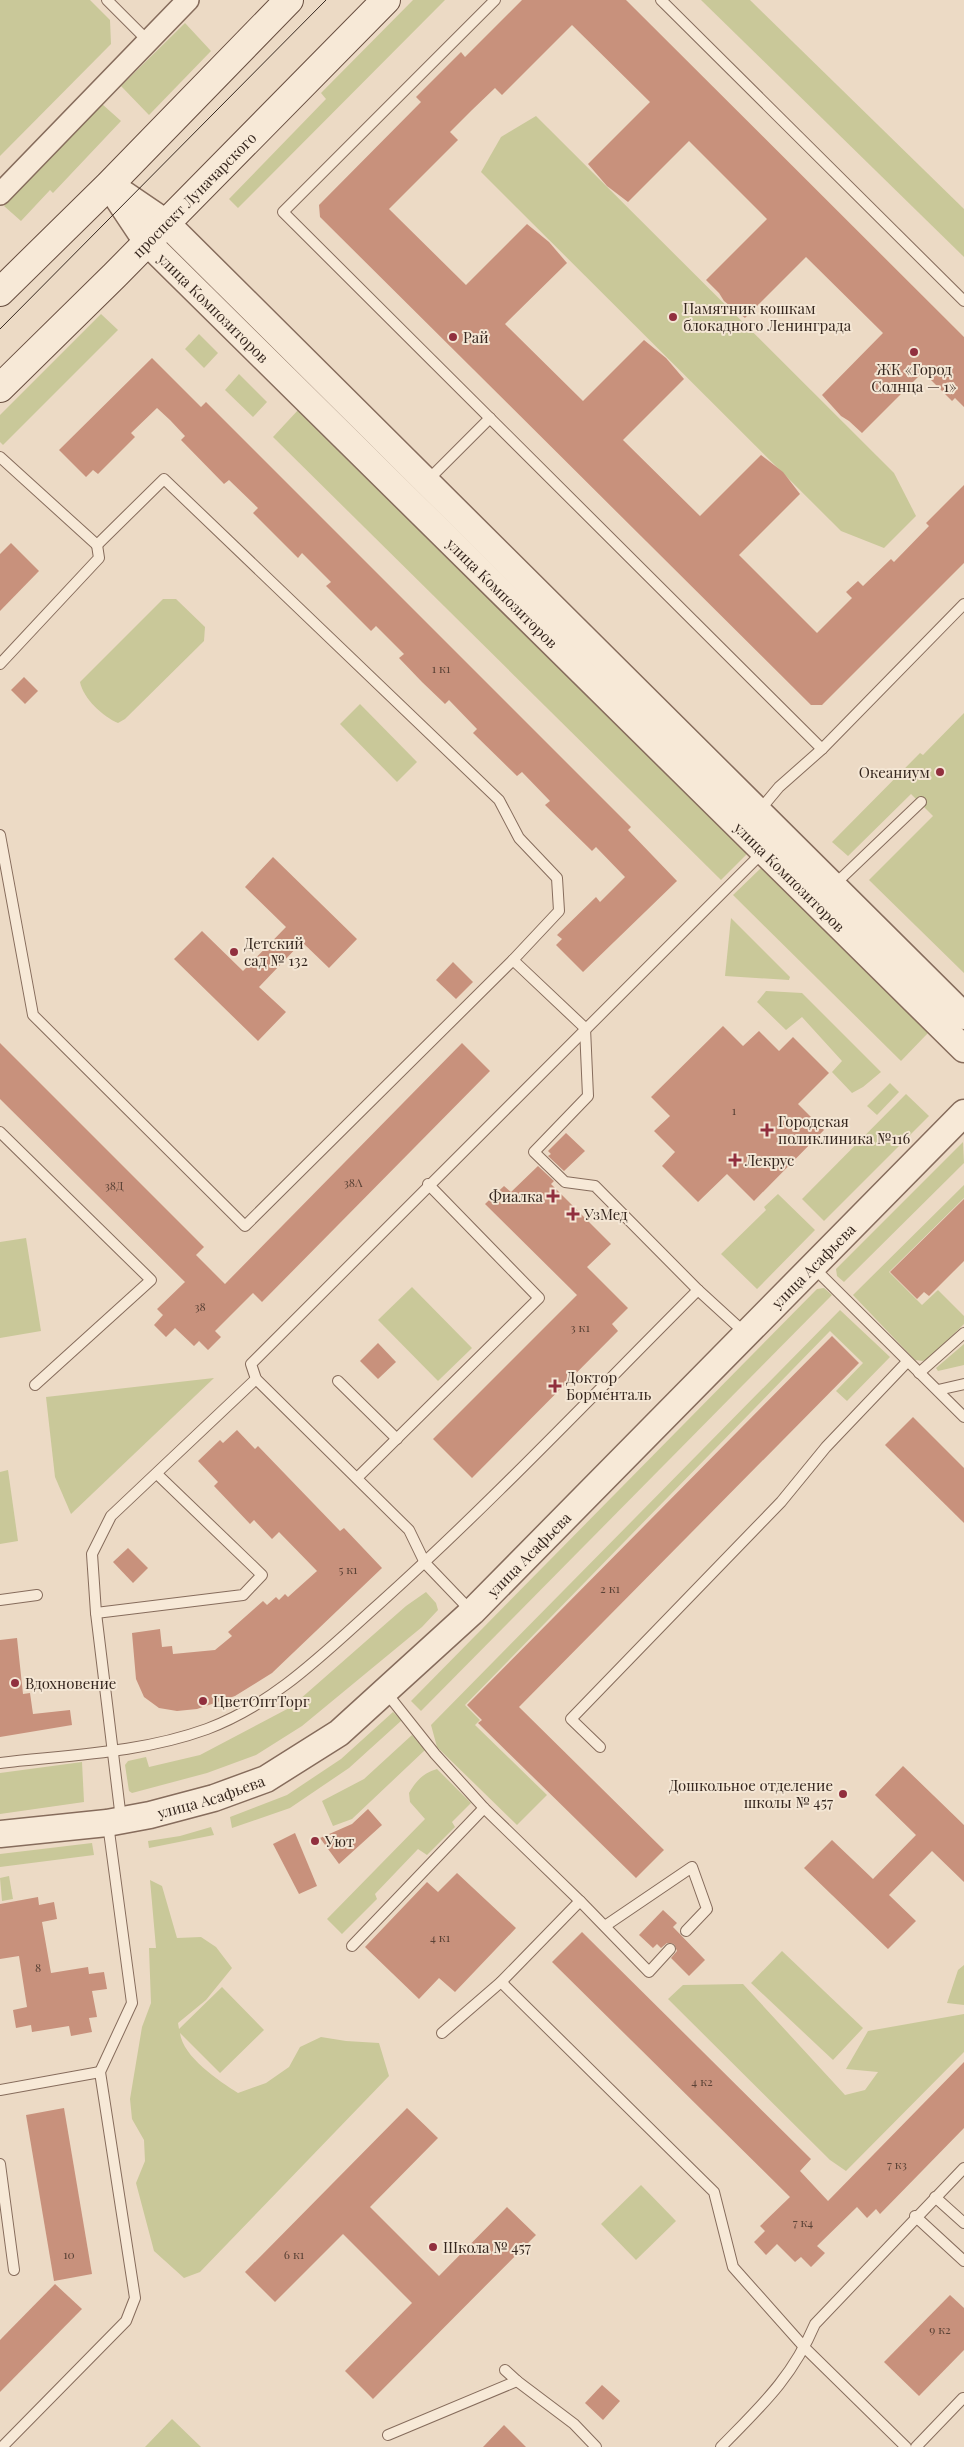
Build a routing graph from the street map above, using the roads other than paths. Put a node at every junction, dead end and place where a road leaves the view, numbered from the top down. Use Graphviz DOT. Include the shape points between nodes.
graph roads {
  1 [pos="107,0"];
  2 [pos="188,0"];
  3 [pos="289,0"];
  4 [pos="386,0"];
  5 [pos="495,0"];
  6 [pos="660,0"];
  7 [pos="148,41"];
  8 [pos="109,185"];
  9 [pos="0,194"];
  10 [pos="166,223"];
  11 [pos="147,242"];
  12 [pos="0,292"];
  13 [pos="964,301"];
  14 [pos="0,388"];
  15 [pos="490,418"];
  16 [pos="0,457"];
  17 [pos="417,491"];
  18 [pos="97,545"];
  19 [pos="964,604"];
  20 [pos="0,664"];
  21 [pos="822,749"];
  22 [pos="920,802"];
  23 [pos="758,811"];
  24 [pos="0,835"];
  25 [pos="772,842"];
  26 [pos="824,894"];
  27 [pos="513,960"];
  28 [pos="964,1016"];
  29 [pos="585,1028"];
  30 [pos="964,1049"];
  31 [pos="964,1113"];
  32 [pos="0,1132"];
  33 [pos="428,1184"];
  34 [pos="812,1266"];
  35 [pos="698,1290"];
  36 [pos="964,1332"];
  37 [pos="746,1334"];
  38 [pos="908,1362"];
  39 [pos="919,1373"];
  40 [pos="256,1379"];
  41 [pos="338,1381"];
  42 [pos="964,1384"];
  43 [pos="34,1385"];
  44 [pos="938,1390"];
  45 [pos="964,1417"];
  46 [pos="398,1439"];
  47 [pos="157,1474"];
  48 [pos="357,1478"];
  49 [pos="425,1563"];
  50 [pos="37,1595"];
  51 [pos="0,1600"];
  52 [pos="472,1612"];
  53 [pos="96,1613"];
  54 [pos="385,1691"];
  55 [pos="600,1747"];
  56 [pos="112,1750"];
  57 [pos="0,1763"];
  58 [pos="484,1808"];
  59 [pos="114,1821"];
  60 [pos="0,1834"];
  61 [pos="580,1900"];
  62 [pos="605,1926"];
  63 [pos="686,1931"];
  64 [pos="352,1946"];
  65 [pos="670,1949"];
  66 [pos="501,1982"];
  67 [pos="442,2033"];
  68 [pos="100,2072"];
  69 [pos="0,2090"];
  70 [pos="0,2164"];
  71 [pos="964,2168"];
  72 [pos="935,2197"];
  73 [pos="916,2216"];
  74 [pos="964,2223"];
  75 [pos="964,2261"];
  76 [pos="14,2270"];
  77 [pos="805,2348"];
  78 [pos="505,2370"];
  79 [pos="517,2381"];
  80 [pos="964,2399"];
  81 [pos="388,2435"];
  82 [pos="2,2447"];
  83 [pos="596,2447"];
  84 [pos="721,2447"];
  85 [pos="906,2447"];
  86 [pos="916,2447"];
  1 -- 7 [label="lane"];
  2 -- 7 [label="street"];
  3 -- 8 [label="main road"];
  4 -- 10 [label="main road, проспект Луначарского"];
  5 -- 15 [label="lane" via="284,212"];
  6 -- 13 [label="lane"];
  7 -- 9 [label="street"];
  8 -- 10 [label="street, улица Композиторов"];
  8 -- 11 [label="street, улица Композиторов"];
  8 -- 12 [label="main road"];
  10 -- 11 [label="main road, проспект Луначарского"];
  10 -- 17 [label="street, улица Композиторов"];
  11 -- 14 [label="main road, проспект Луначарского"];
  11 -- 17 [label="street, улица Композиторов"];
  15 -- 17 [label="lane"];
  15 -- 21 [label="lane"];
  16 -- 18 [label="lane"];
  17 -- 23 [label="street, улица Композиторов"];
  17 -- 25 [label="street, улица Композиторов"];
  18 -- 20 [label="lane" via="98,558"];
  18 -- 27 [label="lane" via="164,479 499,800 519,838 557,878 559,911"];
  19 -- 21 [label="lane"];
  21 -- 23 [label="lane" via="779,787"];
  22 -- 26 [label="lane"];
  23 -- 25 [label="street, улица Композиторов"];
  24 -- 27 [label="lane" via="33,1015 245,1226"];
  25 -- 26 [label="street, улица Композиторов"];
  25 -- 29 [label="lane"];
  26 -- 28 [label="street, улица Композиторов"];
  26 -- 30 [label="street, улица Композиторов"];
  27 -- 29 [label="lane"];
  29 -- 33 [label="lane"];
  29 -- 35 [label="lane" via="588,1096 534,1152 565,1182 595,1186"];
  31 -- 34 [label="street, улица Асафьева"];
  32 -- 43 [label="lane" via="151,1280"];
  33 -- 40 [label="lane" via="251,1364"];
  33 -- 46 [label="lane" via="538,1298"];
  34 -- 37 [label="street, улица Асафьева"];
  34 -- 38 [label="lane"];
  35 -- 37 [label="lane"];
  35 -- 49 [label="lane"];
  36 -- 39 [label="lane"];
  37 -- 52 [label="street, улица Асафьева"];
  38 -- 39 [label="lane"];
  38 -- 55 [label="lane" via="826,1447 782,1502 570,1719"];
  39 -- 44 [label="lane"];
  40 -- 47 [label="lane"];
  40 -- 48 [label="lane"];
  41 -- 46 [label="lane"];
  42 -- 44 [label="lane"];
  44 -- 45 [label="lane"];
  46 -- 48 [label="lane"];
  47 -- 53 [label="lane" via="111,1516 92,1554"];
  47 -- 53 [label="lane" via="262,1575 243,1595"];
  48 -- 49 [label="lane" via="409,1530"];
  49 -- 52 [label="lane"];
  49 -- 56 [label="lane" via="294,1680 255,1706 174,1740"];
  50 -- 51 [label="lane"];
  52 -- 54 [label="street, улица Асафьева"];
  53 -- 56 [label="lane"];
  54 -- 58 [label="lane" via="435,1754"];
  54 -- 59 [label="street, улица Асафьева" via="339,1733 266,1779 214,1798"];
  56 -- 57 [label="lane"];
  56 -- 59 [label="lane"];
  58 -- 61 [label="lane"];
  58 -- 64 [label="lane"];
  59 -- 60 [label="street, улица Асафьева"];
  59 -- 68 [label="lane" via="132,2003"];
  61 -- 62 [label="lane"];
  61 -- 66 [label="lane"];
  62 -- 63 [label="lane" via="692,1867 707,1910"];
  62 -- 65 [label="lane" via="649,1972"];
  66 -- 67 [label="lane"];
  66 -- 77 [label="lane" via="714,2192 733,2267"];
  68 -- 69 [label="lane"];
  68 -- 82 [label="lane" via="135,2298 126,2321"];
  70 -- 76 [label="lane"];
  71 -- 72 [label="lane"];
  72 -- 73 [label="lane"];
  72 -- 74 [label="lane"];
  73 -- 75 [label="lane"];
  73 -- 77 [label="lane" via="815,2324"];
  77 -- 84 [label="lane" via="778,2389"];
  77 -- 85 [label="lane"];
  78 -- 79 [label="lane"];
  79 -- 81 [label="lane"];
  79 -- 83 [label="lane" via="574,2424"];
  80 -- 86 [label="lane"];
}
